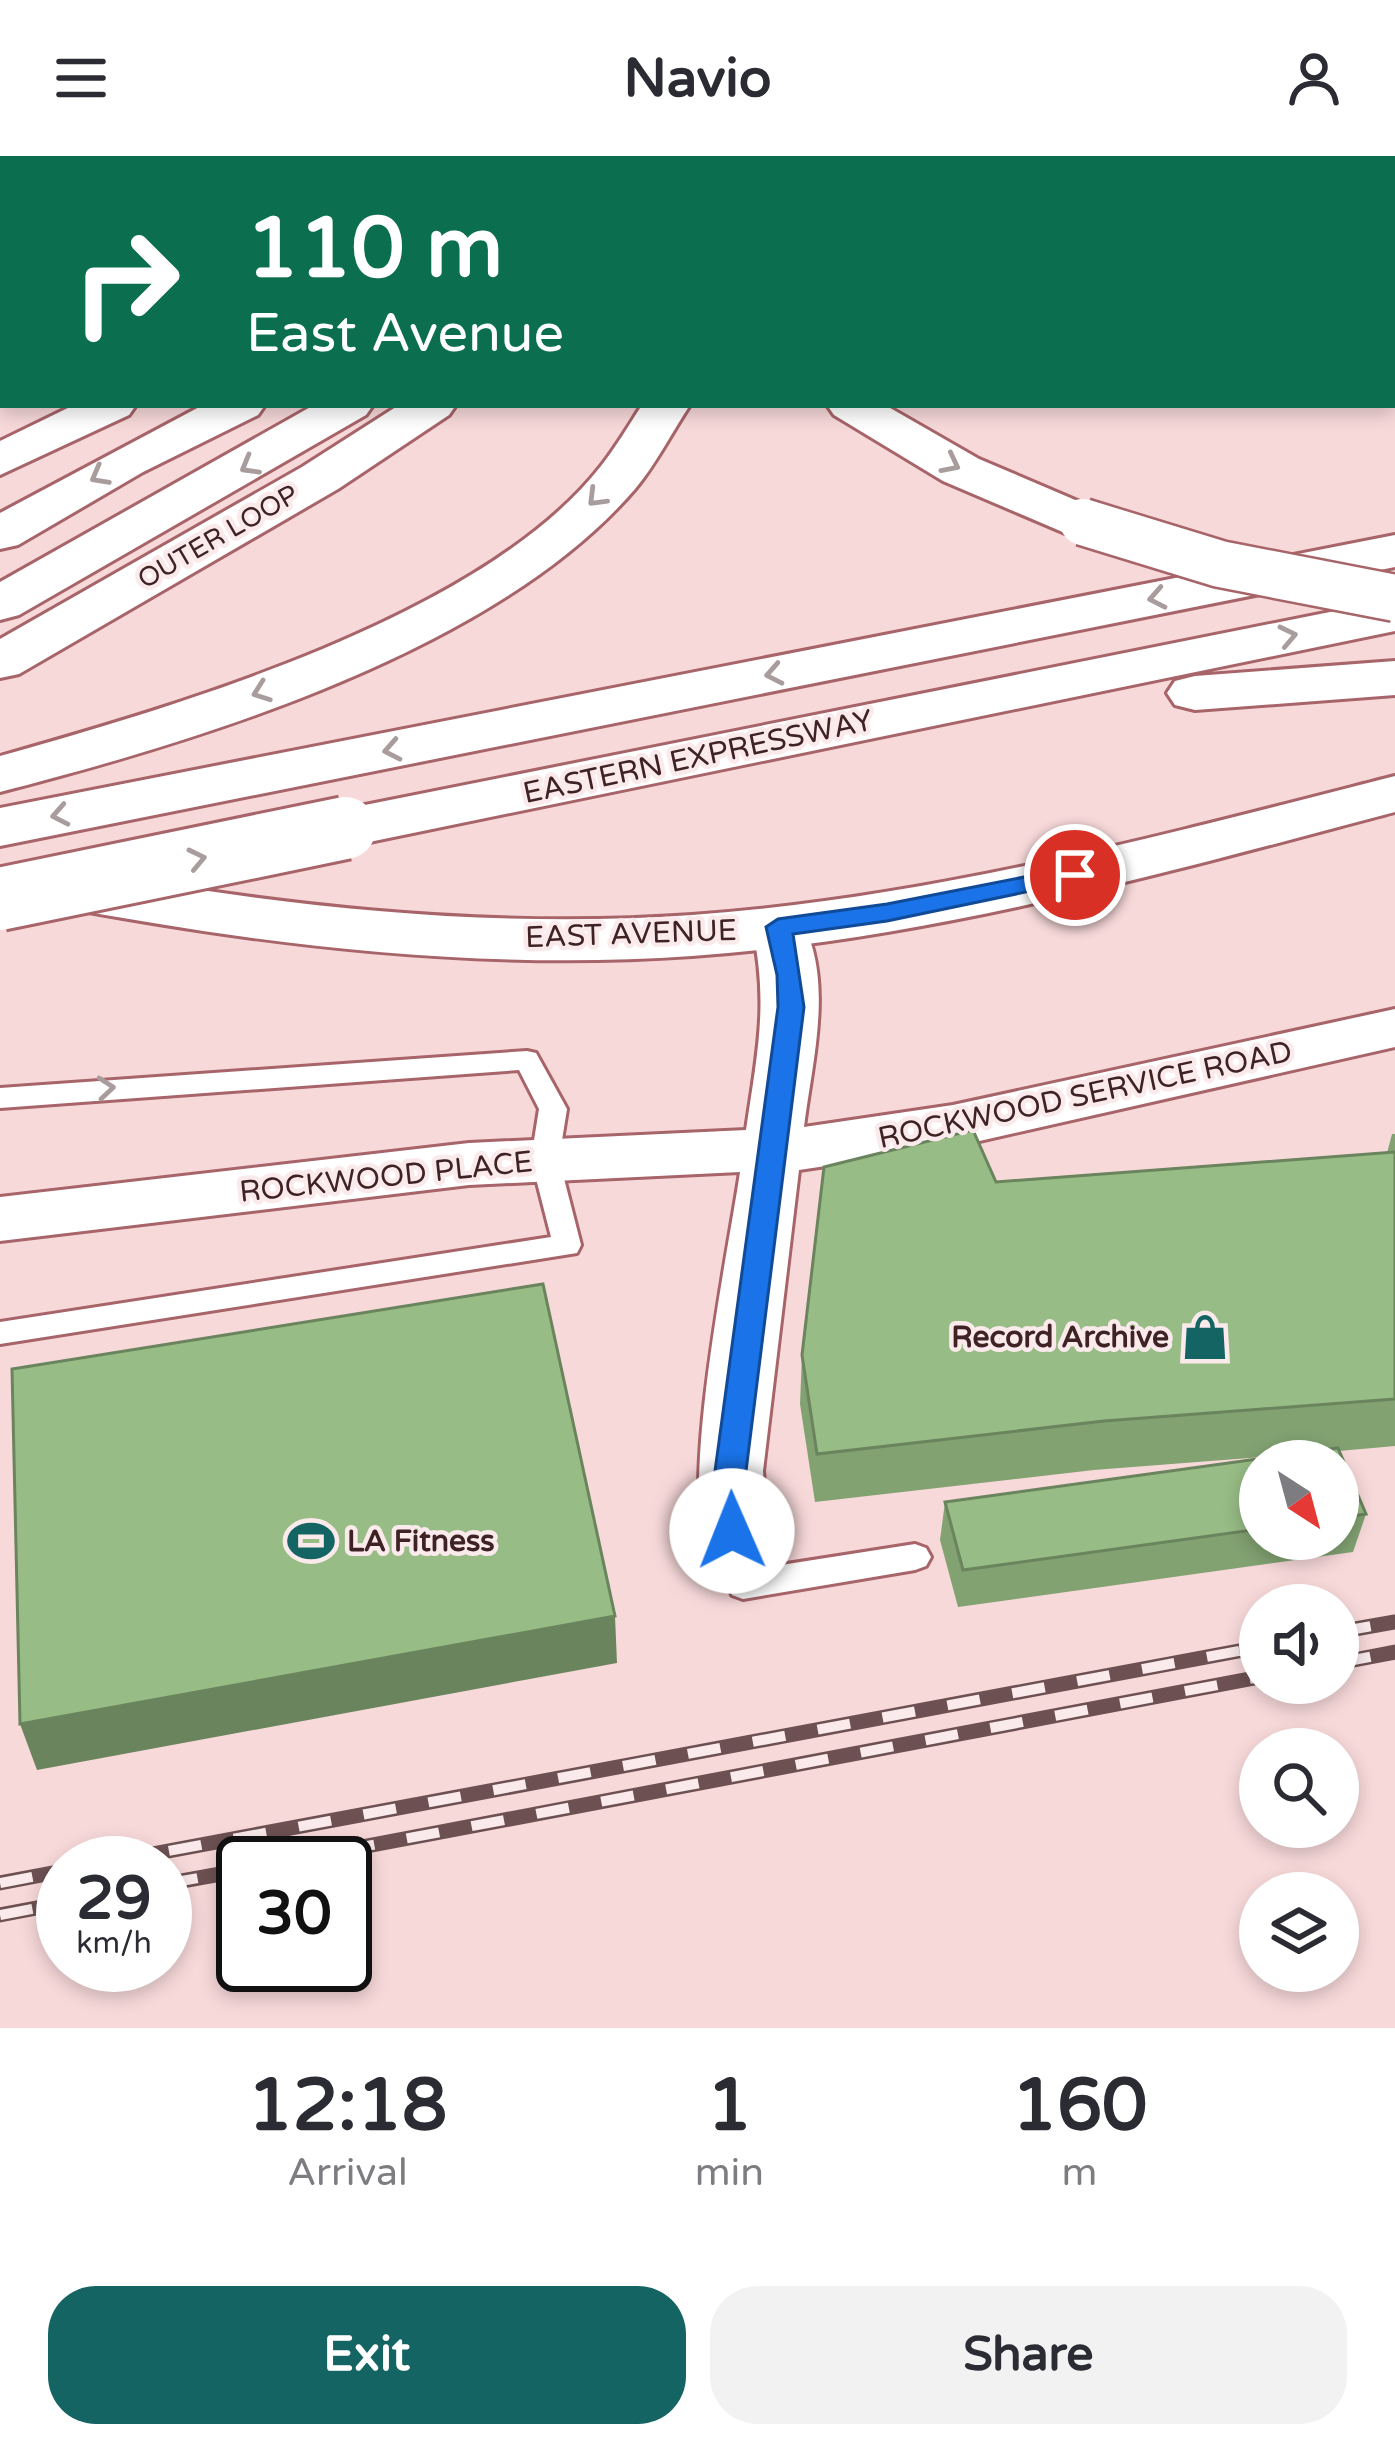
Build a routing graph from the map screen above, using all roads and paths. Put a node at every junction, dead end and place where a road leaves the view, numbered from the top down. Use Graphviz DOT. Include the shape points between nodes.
graph roads {
  1 [pos="106,408"];
  2 [pos="235,408"];
  3 [pos="344,408"];
  4 [pos="427,408"];
  5 [pos="664,408"];
  6 [pos="855,408"];
  7 [pos="0,460"];
  8 [pos="320,478"];
  9 [pos="0,534"];
  10 [pos="1395,551"];
  11 [pos="1395,598"];
  12 [pos="0,604"];
  13 [pos="1395,614"];
  14 [pos="0,662"];
  15 [pos="1395,678"];
  16 [pos="0,694"];
  17 [pos="638,769"];
  18 [pos="0,774"];
  19 [pos="1395,794"];
  20 [pos="0,827"];
  21 [pos="0,875"];
  22 [pos="0,899"];
  23 [pos="778,927"];
  24 [pos="1395,1028"];
  25 [pos="0,1098"];
  26 [pos="772,1153"];
  27 [pos="545,1159"];
  28 [pos="0,1220"];
  29 [pos="0,1334"];
  30 [pos="736,1551"];
  31 [pos="915,1557"];
  1 -- 7 [label="main road"];
  2 -- 9 [label="main road, one-way"];
  3 -- 12 [label="main road, OUTER LOOP, one-way"];
  4 -- 8 [label="main road, OUTER LOOP"];
  5 -- 18 [label="main road, one-way" via="590,505 483,586 413,626 317,670"];
  6 -- 11 [label="main road, one-way, bridge" via="961,470 1083,522 1220,564"];
  8 -- 14 [label="main road, OUTER LOOP"];
  8 -- 16 [label="main road"];
  10 -- 20 [label="main road, one-way"];
  17 -- 13 [label="main road, EASTERN EXPRESSWAY, one-way"];
  15 -- 17 [label="main road" via="1188,694"];
  22 -- 17 [label="main road, EASTERN EXPRESSWAY, one-way, bridge"];
  19 -- 23 [label="main road, EAST AVENUE" via="1043,882"];
  21 -- 23 [label="main road, EAST AVENUE" via="243,917 411,934 575,939"];
  23 -- 26 [label="street" via="791,1007"];
  24 -- 26 [label="street, ROCKWOOD SERVICE ROAD" via="922,1132"];
  25 -- 27 [label="lane, one-way" via="526,1060 554,1109"];
  26 -- 27 [label="street, ROCKWOOD PLACE"];
  26 -- 30 [label="street" via="730,1471"];
  27 -- 28 [label="street, ROCKWOOD PLACE"];
  27 -- 29 [label="lane" via="567,1245"];
  30 -- 31 [label="lane" via="743,1586"];
}
